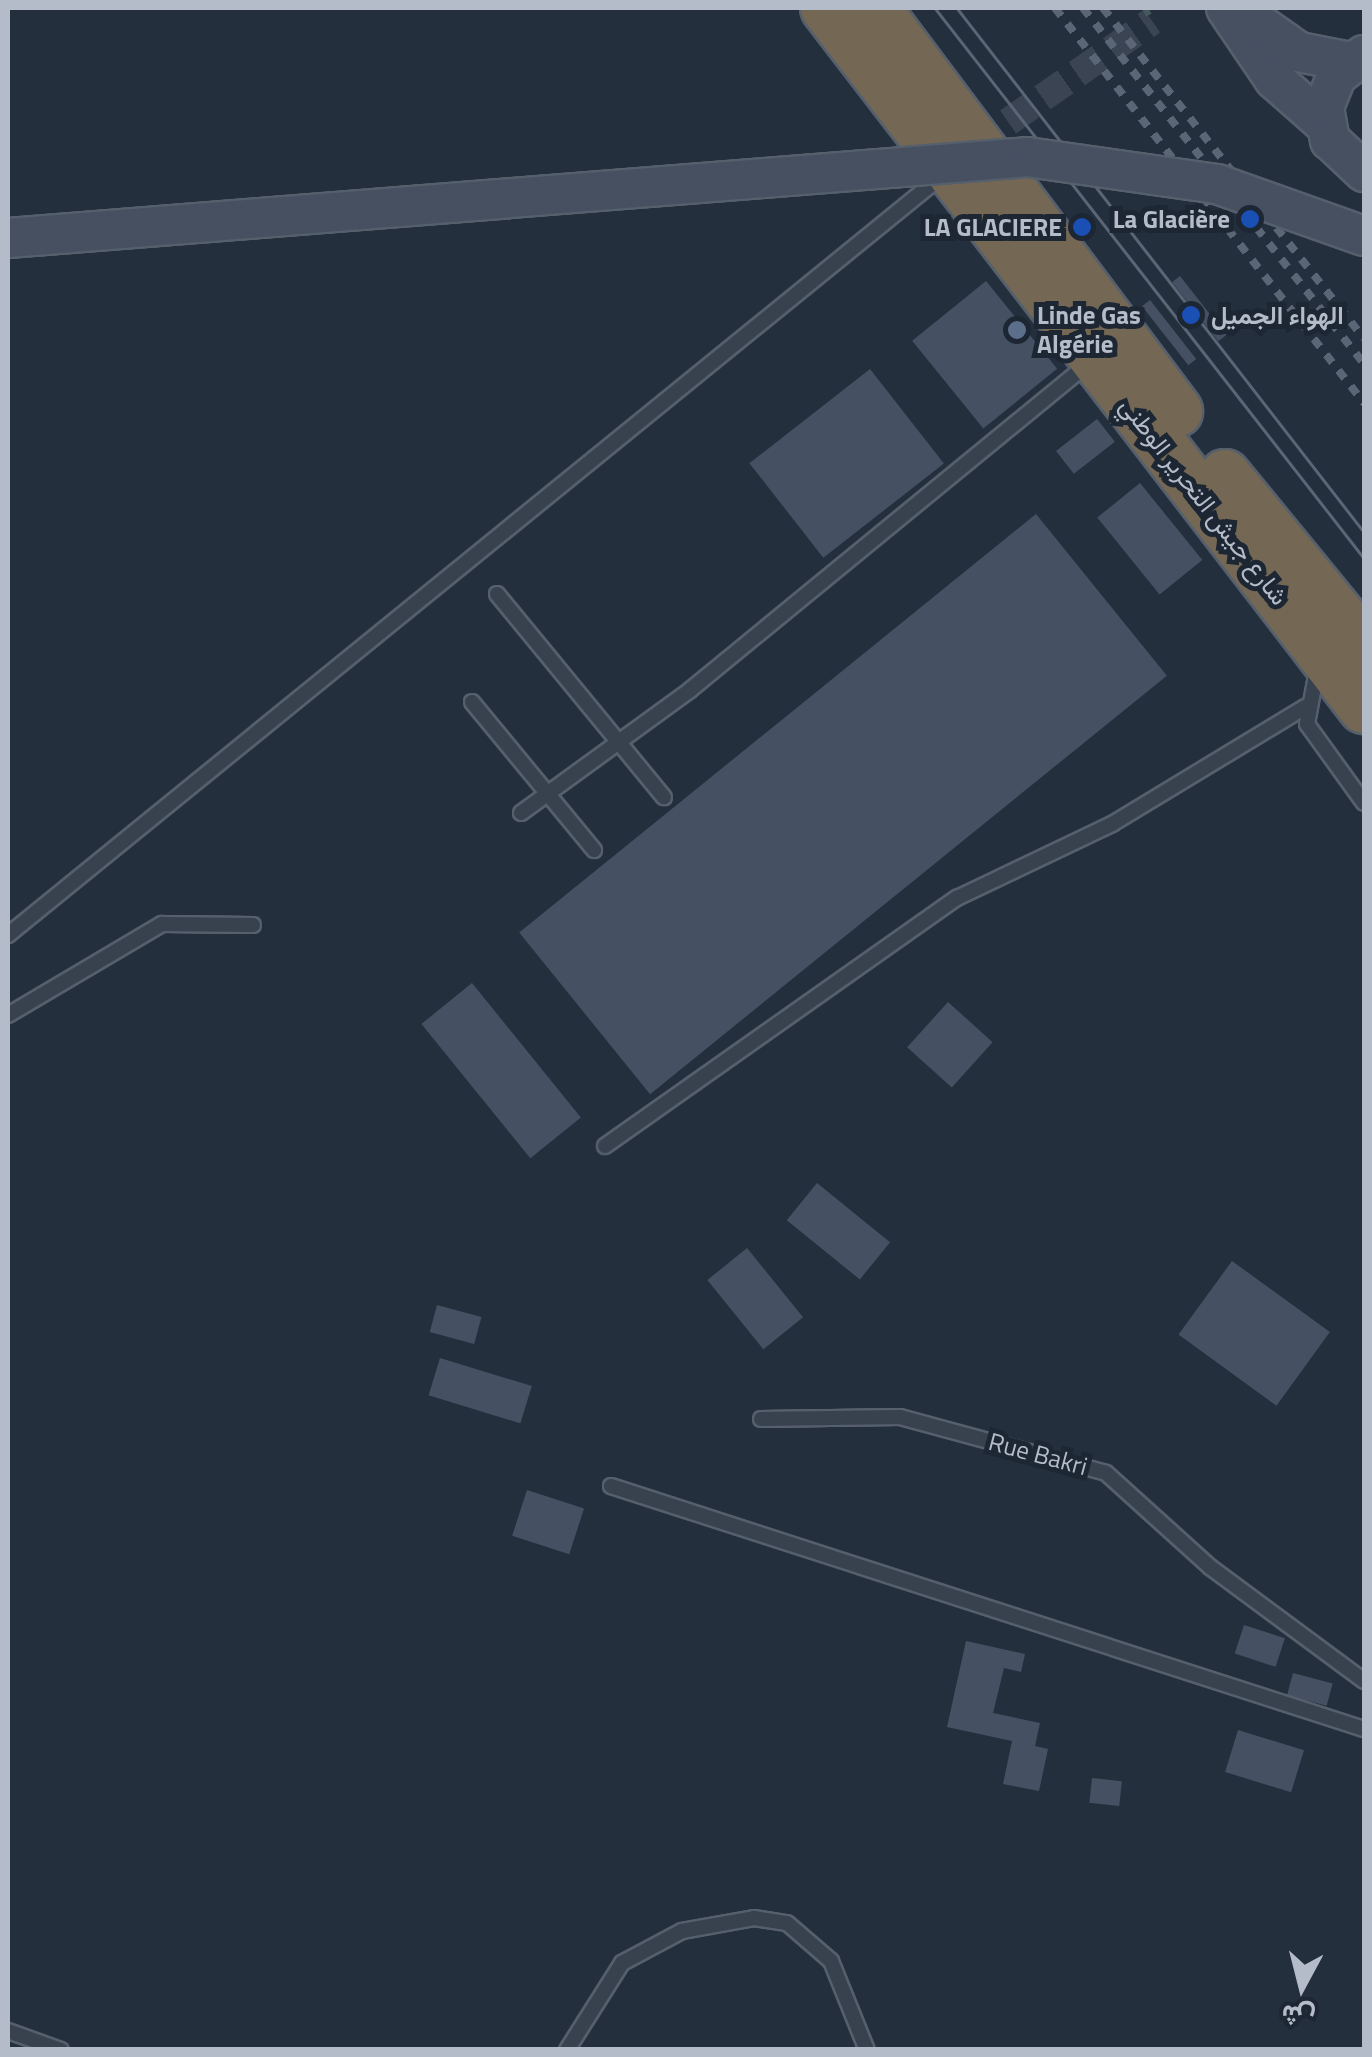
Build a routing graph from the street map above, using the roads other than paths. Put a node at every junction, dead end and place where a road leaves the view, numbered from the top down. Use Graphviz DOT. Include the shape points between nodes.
graph roads {
  1 [pos="826,8"];
  2 [pos="874,8"];
  3 [pos="1226,8"];
  4 [pos="1237,8"];
  5 [pos="1357,59"];
  6 [pos="1325,124"];
  7 [pos="953,167"];
  8 [pos="1364,172"];
  9 [pos="1364,236"];
  10 [pos="8,238"];
  11 [pos="1094,359"];
  12 [pos="496,594"];
  13 [pos="1344,650"];
  14 [pos="472,702"];
  15 [pos="1305,707"];
  16 [pos="1364,708"];
  17 [pos="617,743"];
  18 [pos="546,794"];
  19 [pos="664,797"];
  20 [pos="1364,802"];
  21 [pos="521,812"];
  22 [pos="594,850"];
  23 [pos="253,925"];
  24 [pos="8,935"];
  25 [pos="8,1014"];
  26 [pos="604,1146"];
  27 [pos="762,1419"];
  28 [pos="610,1486"];
  29 [pos="1364,1681"];
  30 [pos="1364,1729"];
  31 [pos="8,2032"];
  32 [pos="60,2050"];
  33 [pos="567,2050"];
  34 [pos="867,2050"];
  1 -- 7 [label="highway, شارع جيش التحرير الوطني"];
  2 -- 13 [label="highway, شارع جيش التحرير الوطني" via="1215,462"];
  3 -- 6 [label="main road" via="1274,79"];
  4 -- 5 [label="main road" via="1299,52"];
  5 -- 6 [label="main road" via="1328,90"];
  6 -- 8 [label="main road" via="1339,154"];
  7 -- 11 [label="highway, شارع جيش التحرير الوطني"];
  7 -- 24 [label="lane"];
  9 -- 10 [label="main road, bridge" via="1216,184 1027,157"];
  11 -- 13 [label="highway, شارع جيش التحرير الوطني"];
  11 -- 17 [label="lane"];
  12 -- 17 [label="lane"];
  13 -- 15 [label="lane"];
  13 -- 16 [label="highway, شارع جيش التحرير الوطني"];
  14 -- 18 [label="lane"];
  15 -- 20 [label="lane" via="1314,740"];
  15 -- 26 [label="lane" via="1112,824 957,898"];
  17 -- 18 [label="lane"];
  17 -- 19 [label="lane"];
  18 -- 21 [label="lane"];
  18 -- 22 [label="lane"];
  23 -- 25 [label="lane" via="162,924"];
  27 -- 29 [label="lane, Rue Bakri" via="900,1417 1106,1474 1210,1568"];
  28 -- 30 [label="lane"];
  31 -- 32 [label="lane"];
  33 -- 34 [label="lane" via="622,1962 682,1931 754,1918 787,1923 832,1962"];
}
